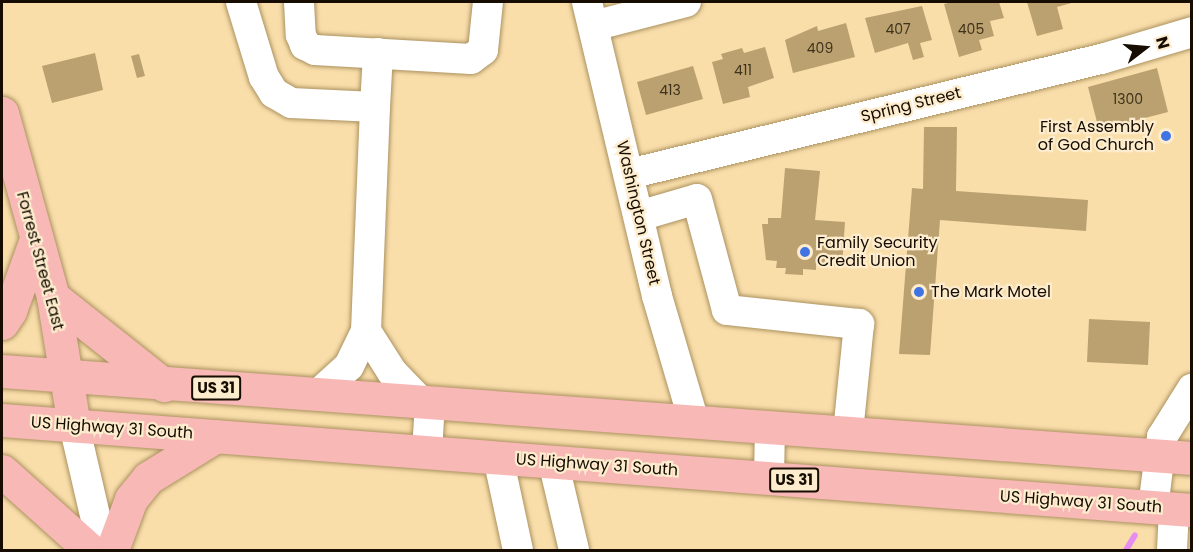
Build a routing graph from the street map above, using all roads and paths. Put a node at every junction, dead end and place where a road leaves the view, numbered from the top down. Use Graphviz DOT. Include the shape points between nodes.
graph roads {
  1 [pos="241,2"];
  2 [pos="299,2"];
  3 [pos="488,2"];
  4 [pos="686,2"];
  5 [pos="590,14"];
  6 [pos="1191,32"];
  7 [pos="378,53"];
  8 [pos="375,107"];
  9 [pos="2,113"];
  10 [pos="8,170"];
  11 [pos="629,174"];
  12 [pos="639,216"];
  13 [pos="35,242"];
  14 [pos="53,297"];
  15 [pos="2,323"];
  16 [pos="366,330"];
  17 [pos="2,371"];
  18 [pos="67,378"];
  19 [pos="164,385"];
  20 [pos="1191,389"];
  21 [pos="317,395"];
  22 [pos="426,403"];
  23 [pos="2,420"];
  24 [pos="694,422"];
  25 [pos="74,425"];
  26 [pos="770,428"];
  27 [pos="848,433"];
  28 [pos="216,436"];
  29 [pos="427,452"];
  30 [pos="498,457"];
  31 [pos="1176,457"];
  32 [pos="553,461"];
  33 [pos="2,471"];
  34 [pos="769,478"];
  35 [pos="1173,509"];
  36 [pos="90,550"];
  37 [pos="103,550"];
  38 [pos="112,550"];
  39 [pos="518,550"];
  40 [pos="574,550"];
  41 [pos="1172,550"];
  1 -- 8 [label="street" via="264,77 274,93 291,103"];
  2 -- 7 [label="street" via="306,45 315,50"];
  3 -- 7 [label="street" via="483,50 471,59"];
  4 -- 5 [label="street"];
  5 -- 11 [label="street, Washington Street"];
  6 -- 11 [label="street, Spring Street" via="1101,59"];
  7 -- 8 [label="street"];
  8 -- 16 [label="street"];
  9 -- 10 [label="main road, Forrest Street East"];
  10 -- 13 [label="main road, Forrest Street East"];
  11 -- 12 [label="street, Washington Street"];
  12 -- 24 [label="street, Washington Street" via="657,296"];
  12 -- 27 [label="street" via="697,200 727,310 859,324"];
  13 -- 14 [label="main road, Forrest Street East"];
  13 -- 15 [label="main road"];
  14 -- 18 [label="main road, Forrest Street East"];
  14 -- 19 [label="main road"];
  16 -- 21 [label="street" via="349,366"];
  16 -- 22 [label="street" via="392,372"];
  17 -- 18 [label="main road, US 31"];
  18 -- 19 [label="main road, US 31"];
  18 -- 25 [label="main road, Forrest Street East"];
  19 -- 21 [label="main road, US 31"];
  20 -- 31 [label="street" via="1162,436"];
  21 -- 22 [label="main road, US 31"];
  22 -- 24 [label="main road, US 31"];
  22 -- 29 [label="street"];
  23 -- 25 [label="main road, US Highway 31 South / US 31"];
  24 -- 26 [label="main road, US 31"];
  25 -- 28 [label="main road, US Highway 31 South / US 31"];
  25 -- 37 [label="street, Forrest Street East"];
  26 -- 27 [label="main road, US 31"];
  26 -- 34 [label="street"];
  27 -- 31 [label="main road, US 31"];
  28 -- 29 [label="main road, US Highway 31 South / US 31"];
  28 -- 38 [label="main road" via="148,478 131,499"];
  29 -- 30 [label="main road, US Highway 31 South / US 31"];
  30 -- 32 [label="main road, US Highway 31 South / US 31"];
  30 -- 39 [label="street"];
  31 -- 35 [label="street"];
  32 -- 34 [label="main road, US Highway 31 South / US 31"];
  32 -- 40 [label="street"];
  33 -- 36 [label="main road"];
  34 -- 35 [label="main road, US Highway 31 South / US 31"];
  35 -- 41 [label="street"];
}
